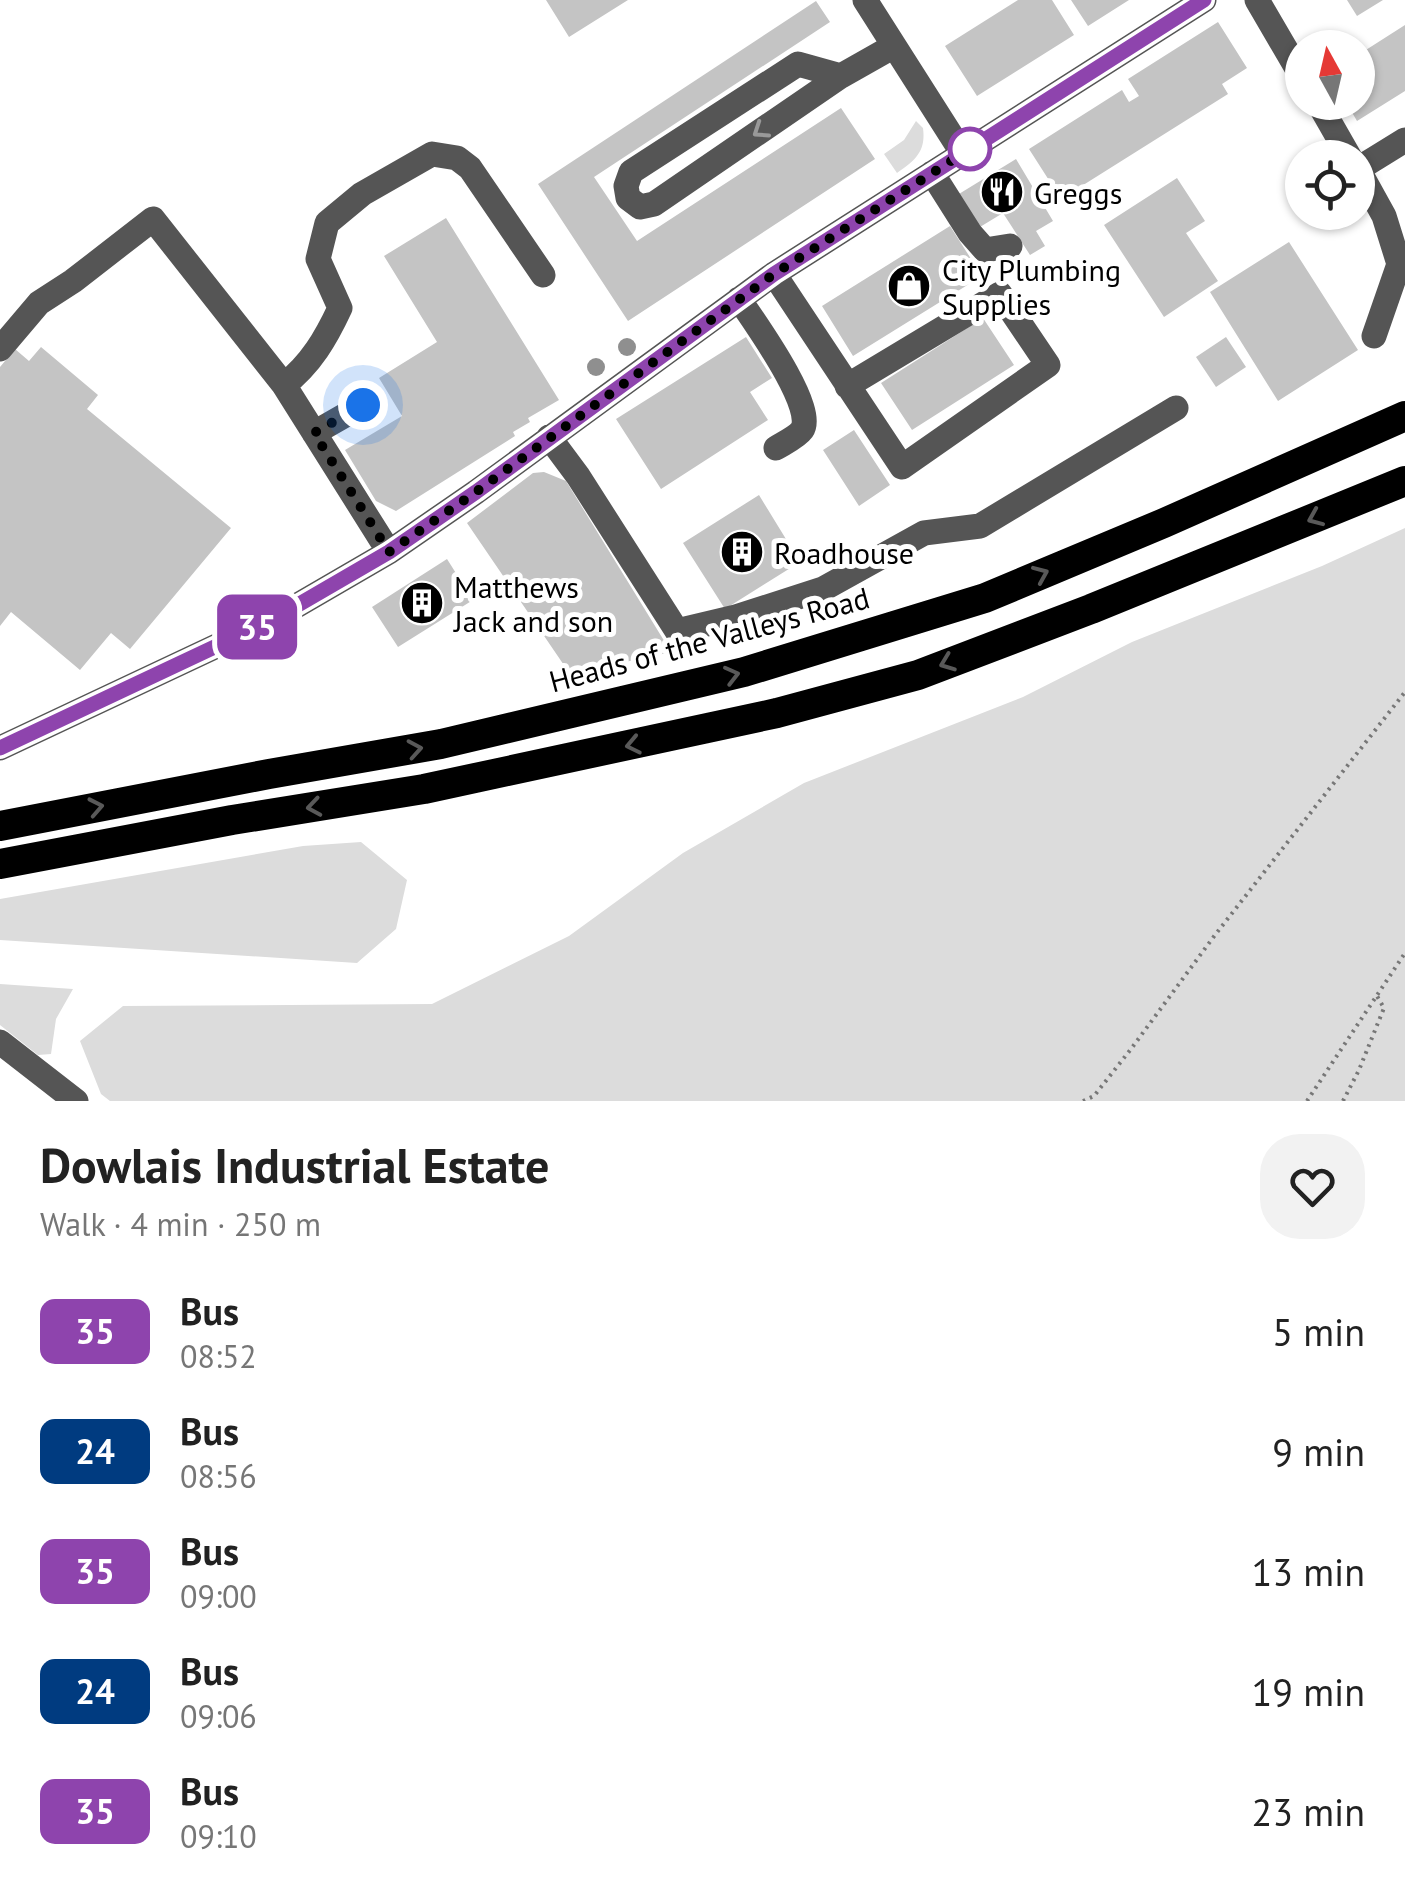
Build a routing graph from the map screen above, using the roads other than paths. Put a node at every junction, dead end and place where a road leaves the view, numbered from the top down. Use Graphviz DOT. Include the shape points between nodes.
graph roads {
  1 [pos="865,0"];
  2 [pos="1204,0"];
  3 [pos="1257,0"];
  4 [pos="894,46"];
  5 [pos="1285,48"];
  6 [pos="840,76"];
  7 [pos="1405,140"];
  8 [pos="963,154"];
  9 [pos="1375,159"];
  10 [pos="932,173"];
  11 [pos="1375,200"];
  12 [pos="1010,246"];
  13 [pos="1402,263"];
  14 [pos="774,274"];
  15 [pos="543,275"];
  16 [pos="739,299"];
  17 [pos="1374,336"];
  18 [pos="0,349"];
  19 [pos="284,385"];
  20 [pos="846,386"];
  21 [pos="363,405"];
  22 [pos="1176,408"];
  23 [pos="1405,416"];
  24 [pos="314,433"];
  25 [pos="550,438"];
  26 [pos="776,448"];
  27 [pos="1405,481"];
  28 [pos="389,552"];
  29 [pos="0,748"];
  30 [pos="0,826"];
  31 [pos="0,864"];
  32 [pos="0,1042"];
  33 [pos="76,1101"];
  1 -- 4 [label="street"];
  2 -- 8 [label="street"];
  3 -- 5 [label="street"];
  4 -- 6 [label="street"];
  4 -- 8 [label="street"];
  6 -- 6 [label="street, one-way" via="654,204 640,207 628,198 631,172 798,64"];
  7 -- 9 [label="street"];
  8 -- 10 [label="street"];
  10 -- 12 [label="street" via="985,250"];
  10 -- 14 [label="street"];
  11 -- 13 [label="street"];
  13 -- 17 [label="street"];
  14 -- 16 [label="street"];
  14 -- 20 [label="street"];
  15 -- 19 [label="street" via="470,168 432,154 362,194 327,223 318,259 340,308 324,343"];
  16 -- 25 [label="street"];
  16 -- 26 [label="street" via="802,405 801,432"];
  18 -- 19 [label="street" via="39,303 154,219"];
  19 -- 24 [label="street"];
  20 -- 20 [label="street" via="902,467 1048,365 1000,294"];
  21 -- 24 [label="street"];
  22 -- 25 [label="street" via="980,526 924,533 823,589 678,631"];
  30 -- 23 [label="highway, Heads of the Valleys Road, one-way" via="441,744 744,672 985,598"];
  24 -- 28 [label="street"];
  25 -- 28 [label="street"];
  27 -- 31 [label="highway, one-way" via="918,675 812,704 424,789"];
  28 -- 29 [label="street" via="272,620"];
  32 -- 33 [label="street"];
}
